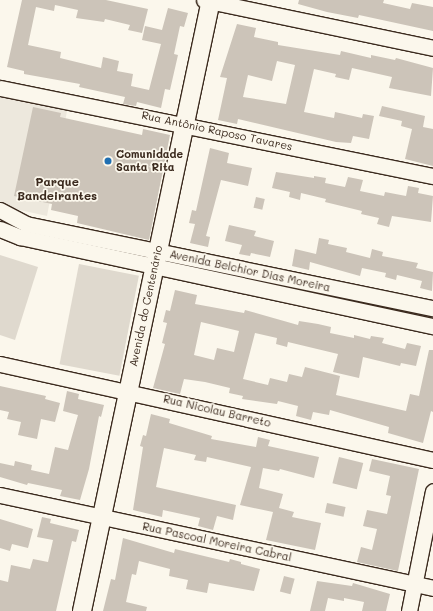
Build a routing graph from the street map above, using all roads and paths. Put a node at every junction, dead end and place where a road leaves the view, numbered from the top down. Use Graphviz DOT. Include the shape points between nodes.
graph roads {
  1 [pos="208,0"];
  2 [pos="433,48"];
  3 [pos="0,88"];
  4 [pos="184,124"];
  5 [pos="433,176"];
  6 [pos="0,210"];
  7 [pos="0,229"];
  8 [pos="156,259"];
  9 [pos="433,308"];
  10 [pos="433,326"];
  11 [pos="0,364"];
  12 [pos="128,391"];
  13 [pos="433,460"];
  14 [pos="433,491"];
  15 [pos="0,495"];
  16 [pos="102,517"];
  17 [pos="415,584"];
  18 [pos="433,588"];
  19 [pos="82,611"];
  20 [pos="409,611"];
  1 -- 2 [label="street"];
  1 -- 4 [label="street, Avenida do Centenário"];
  3 -- 4 [label="street, Rua Antônio Raposo Tavares"];
  4 -- 5 [label="street, Rua Antônio Raposo Tavares"];
  4 -- 8 [label="street, Avenida do Centenário"];
  6 -- 8 [label="street, Avenida Belchior Dias Moreira" via="26,224"];
  7 -- 8 [label="street, Avenida Belchior Dias Moreira" via="20,237"];
  8 -- 9 [label="street, Avenida Belchior Dias Moreira"];
  8 -- 10 [label="street, Avenida Belchior Dias Moreira"];
  8 -- 12 [label="street, Avenida do Centenário"];
  11 -- 12 [label="street, Rua Nicolau Barreto"];
  12 -- 13 [label="street, Rua Nicolau Barreto"];
  12 -- 16 [label="street, Avenida do Centenário"];
  14 -- 17 [label="street"];
  15 -- 16 [label="street, Rua Pascoal Moreira Cabral"];
  16 -- 17 [label="street, Rua Pascoal Moreira Cabral"];
  16 -- 19 [label="street, Avenida do Centenário"];
  17 -- 18 [label="street, Rua Pascoal Moreira Cabral"];
  17 -- 20 [label="street"];
}
